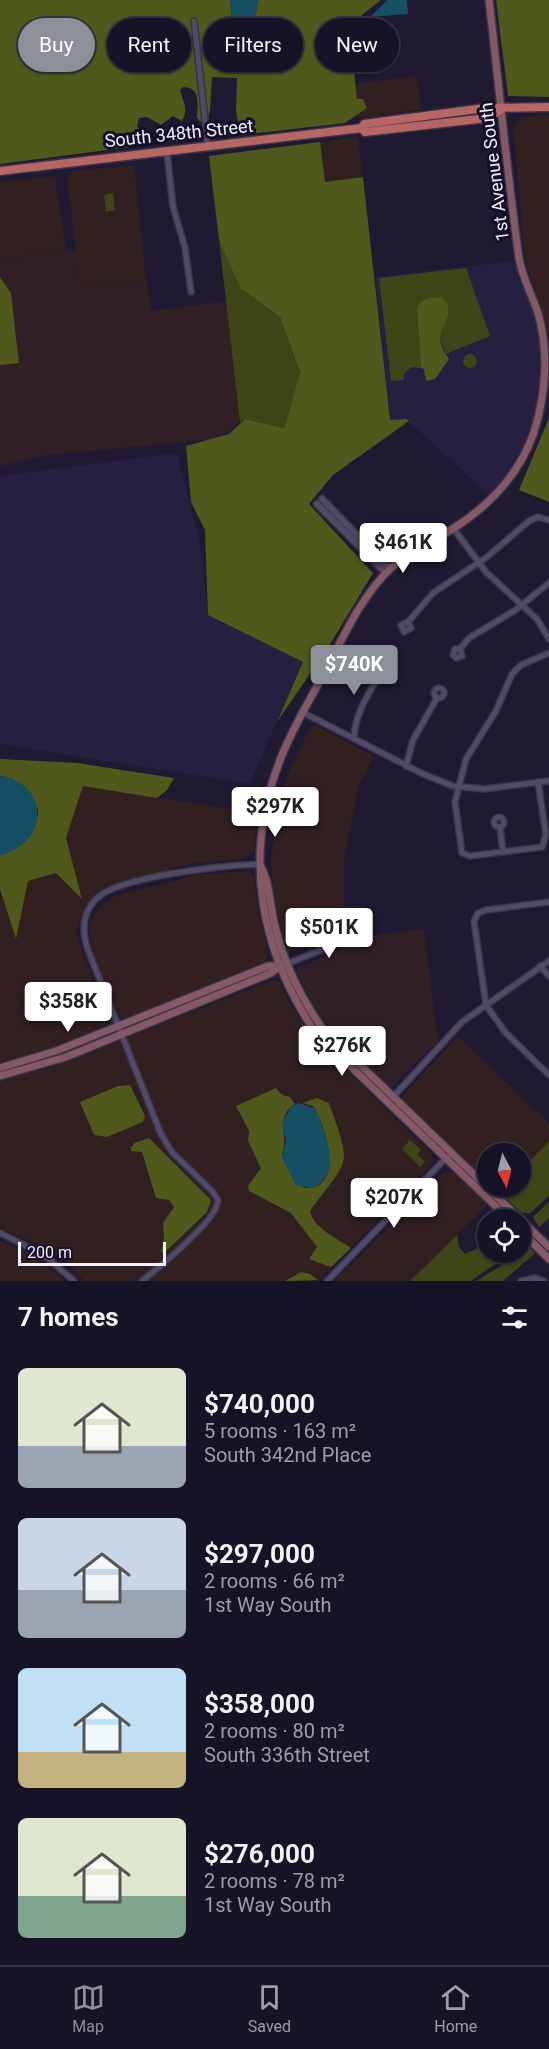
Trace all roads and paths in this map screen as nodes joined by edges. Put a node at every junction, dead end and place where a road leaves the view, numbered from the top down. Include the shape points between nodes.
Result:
1 (489, 0) edge
2 (194, 21) dead end
3 (549, 107) edge
4 (502, 109) junction
5 (207, 147) junction
6 (167, 152) junction
7 (0, 171) edge
8 (191, 292) dead end
9 (320, 502) dead end
10 (549, 520) edge
11 (453, 528) junction
12 (478, 563) junction
13 (388, 571) junction
14 (549, 583) edge
15 (523, 605) junction
16 (408, 622) dead end
17 (549, 639) edge
18 (460, 649) dead end
19 (549, 653) edge
20 (387, 663) dead end
21 (437, 698) dead end
22 (304, 713) junction
23 (354, 738) junction
24 (406, 766) junction
25 (549, 781) edge
26 (538, 782) junction
27 (458, 787) junction
28 (500, 827) dead end
29 (503, 852) junction
30 (261, 865) junction
31 (549, 902) edge
32 (363, 933) dead end
33 (549, 961) edge
34 (283, 965) junction
35 (540, 966) junction
36 (549, 976) edge
37 (486, 1005) junction
38 (118, 1027) junction
39 (121, 1035) junction
40 (0, 1068) edge
41 (549, 1075) edge
42 (0, 1076) edge
43 (393, 1097) junction
44 (448, 1156) junction
45 (504, 1209) edge
46 (531, 1232) edge
47 (0, 1233) edge
48 (531, 1241) edge
49 (549, 1247) edge
50 (549, 1259) edge
51 (74, 1281) edge
52 (142, 1281) edge
53 (327, 1281) edge
54 (521, 1281) edge
55 (544, 1281) edge

1 - 4 main road, 1st Avenue South
2 - 5 street
3 - 4 main road, South 348th Street
4 - 5 main road, South 348th Street via 487,118
4 - 11 main road, 1st Avenue South via 519,260 543,337 544,389 533,432 512,475 492,498
5 - 6 main road, South 348th Street
6 - 7 main road, South 348th Street
6 - 8 street via 173,207 185,248
9 - 13 street
10 - 12 street via 540,517 529,521
11 - 12 street
11 - 13 main road, 1st Avenue South
12 - 15 street
12 - 16 street via 433,592
13 - 22 main road, 1st Avenue South via 342,640
14 - 15 street
15 - 17 street via 541,623
15 - 18 street via 476,633
19 - 27 street via 521,665 512,674 496,711 468,754
20 - 23 street via 357,717
21 - 24 street via 413,740
22 - 23 street
22 - 30 main road, 1st Avenue South via 284,749 272,784
23 - 24 street
24 - 27 street
25 - 26 street
26 - 27 street via 484,789
26 - 29 street via 544,844
27 - 29 street via 455,810 462,853 470,856
28 - 29 street
30 - 34 main road, 1st Avenue South
30 - 38 street via 203,867 111,890 96,899 86,913 83,937
31 - 37 street via 486,910 476,916
32 - 34 street
33 - 35 street
34 - 38 main road via 268,966
34 - 39 main road via 271,974
34 - 43 main road via 322,1028
34 - 44 main road via 291,994 315,1032
35 - 36 street
35 - 37 street
37 - 41 street via 505,1032
37 - 43 street via 462,1022
38 - 39 street
38 - 40 main road
39 - 42 main road via 46,1064
39 - 52 street via 166,1144 219,1203 201,1227
43 - 44 main road
44 - 45 main road
44 - 53 street
46 - 49 main road
47 - 51 street via 44,1255
48 - 50 main road
54 - 55 street

